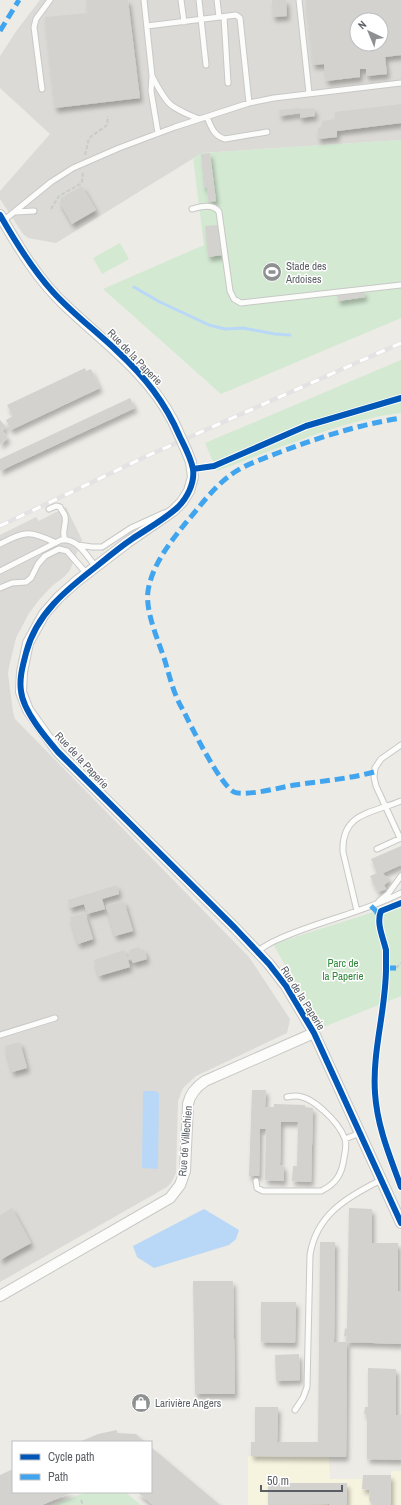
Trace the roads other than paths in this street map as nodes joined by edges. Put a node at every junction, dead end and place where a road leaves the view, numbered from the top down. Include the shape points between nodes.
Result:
1 (50, 0) edge
2 (144, 0) edge
3 (180, 0) edge
4 (199, 0) edge
5 (218, 0) edge
6 (299, 0) edge
7 (222, 17) junction
8 (201, 19) junction
9 (184, 22) junction
10 (146, 26) junction
11 (206, 65) dead end
12 (152, 76) junction
13 (228, 83) dead end
14 (401, 83) edge
15 (42, 89) dead end
16 (309, 93) junction
17 (249, 103) junction
18 (207, 117) junction
19 (199, 119) junction
20 (267, 132) dead end
21 (158, 133) junction
22 (192, 209) dead end
23 (34, 211) dead end
24 (14, 212) junction
25 (2, 218) edge
26 (401, 285) edge
27 (178, 507) junction
28 (49, 510) dead end
29 (65, 540) junction
30 (56, 543) junction
31 (0, 544) edge
32 (78, 545) junction
33 (96, 567) junction
34 (0, 571) edge
35 (87, 574) junction
36 (0, 588) edge
37 (401, 745) edge
38 (401, 801) edge
39 (385, 806) junction
40 (401, 838) edge
41 (377, 849) dead end
42 (401, 876) edge
43 (401, 893) edge
44 (373, 905) junction
45 (357, 911) junction
46 (257, 951) junction
47 (55, 1018) dead end
48 (314, 1033) junction
49 (0, 1035) edge
50 (287, 1097) dead end
51 (360, 1133) junction
52 (345, 1139) junction
53 (381, 1180) junction
54 (256, 1181) dead end
55 (401, 1224) edge
56 (0, 1296) edge
57 (294, 1410) dead end

1 - 15 lane via 36,19 34,27
2 - 10 lane
3 - 9 lane
4 - 8 lane
5 - 7 lane
6 - 16 lane
7 - 8 lane
7 - 13 lane
7 - 17 lane via 236,15 240,18
8 - 9 lane
8 - 11 lane
9 - 10 lane
10 - 12 lane
12 - 19 lane via 169,104
12 - 21 lane via 151,91
14 - 16 lane
16 - 17 lane
17 - 18 lane
18 - 19 lane
18 - 20 lane via 213,130 225,139
19 - 21 lane
21 - 24 lane via 73,168
22 - 26 lane via 212,207 219,212 229,284 232,296 238,302
23 - 24 lane
24 - 25 lane
25 - 27 street, Rue de la Paperie, bridge via 27,261 52,292 118,351 166,406 187,452 194,477 189,491
27 - 32 lane via 136,526 102,547
27 - 33 street, Rue de la Paperie
28 - 29 lane via 57,506 65,517
29 - 30 lane
29 - 32 lane
30 - 31 lane via 31,533 19,535
30 - 34 lane
32 - 33 lane
33 - 35 street, Rue de la Paperie
35 - 36 lane via 67,550 59,549 45,556 26,582 12,583
35 - 46 street, Rue de la Paperie via 67,589 52,605 32,634 22,672 21,692 24,703 64,758
37 - 39 lane via 381,758 375,768 374,782
38 - 39 lane
39 - 40 lane
39 - 45 lane via 361,815 351,823 345,834 343,852
40 - 41 lane
42 - 44 lane via 388,894
43 - 44 lane
44 - 45 lane
45 - 46 lane via 277,939
46 - 48 street, Rue de la Paperie via 286,986
47 - 49 lane
48 - 51 street, Rue de la Paperie
48 - 56 street, Rue de Villechien via 200,1084 188,1104 185,1171 180,1185 170,1198
50 - 52 lane via 298,1096 312,1101 336,1123
51 - 52 lane
51 - 53 street, Rue de la Paperie
52 - 54 lane via 343,1168 332,1185 321,1191 263,1191 257,1188
53 - 55 street, Rue de la Paperie
53 - 57 lane via 339,1205 320,1226 313,1241 310,1255 307,1386 303,1398

